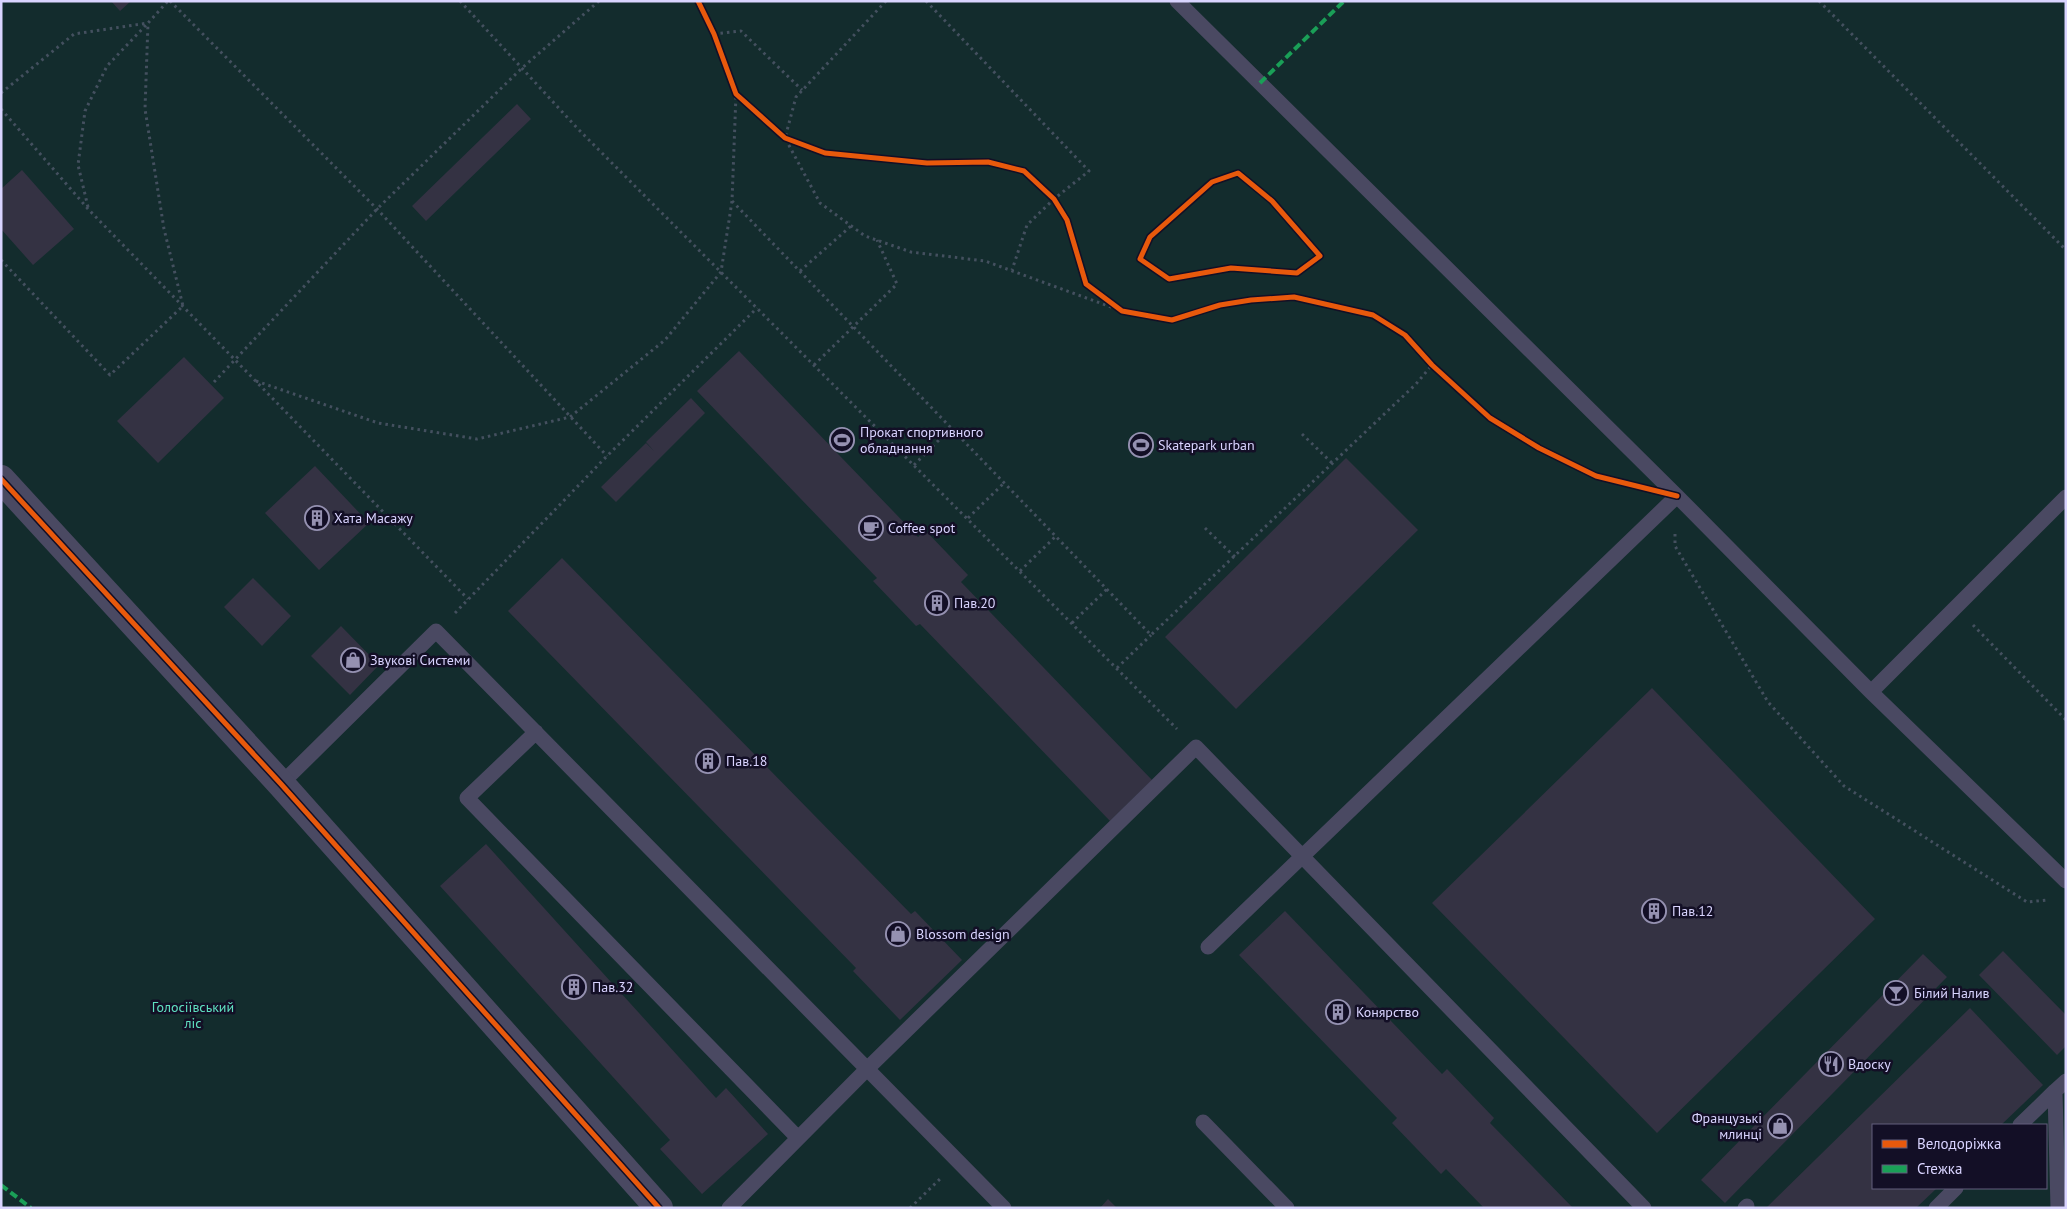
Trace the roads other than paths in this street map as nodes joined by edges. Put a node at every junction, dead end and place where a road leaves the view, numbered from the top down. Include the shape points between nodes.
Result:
1 (1177, 1) edge
2 (1, 479) edge
3 (1677, 496) junction
4 (2066, 498) edge
5 (1871, 692) junction
6 (536, 732) junction
7 (282, 784) junction
8 (1301, 856) junction
9 (2066, 881) edge
10 (1208, 947) dead end
11 (868, 1068) junction
12 (2066, 1080) edge
13 (2055, 1092) junction
14 (1203, 1122) dead end
15 (2021, 1124) edge
16 (798, 1138) junction
17 (1955, 1189) edge
18 (659, 1208) edge
19 (729, 1208) edge
20 (1004, 1208) edge
21 (1288, 1208) edge
22 (1644, 1208) edge
23 (1936, 1208) edge
24 (2058, 1208) edge

1 - 3 lane
2 - 7 street
3 - 5 lane
3 - 8 lane
4 - 5 lane
5 - 9 lane
6 - 7 lane via 436,630
6 - 11 lane
6 - 16 lane via 467,798
7 - 18 street
8 - 10 lane
8 - 11 lane via 1196,747
8 - 22 lane
11 - 16 lane
11 - 20 lane
12 - 13 lane
13 - 15 lane
13 - 24 lane
14 - 21 lane
16 - 19 lane
17 - 23 lane

